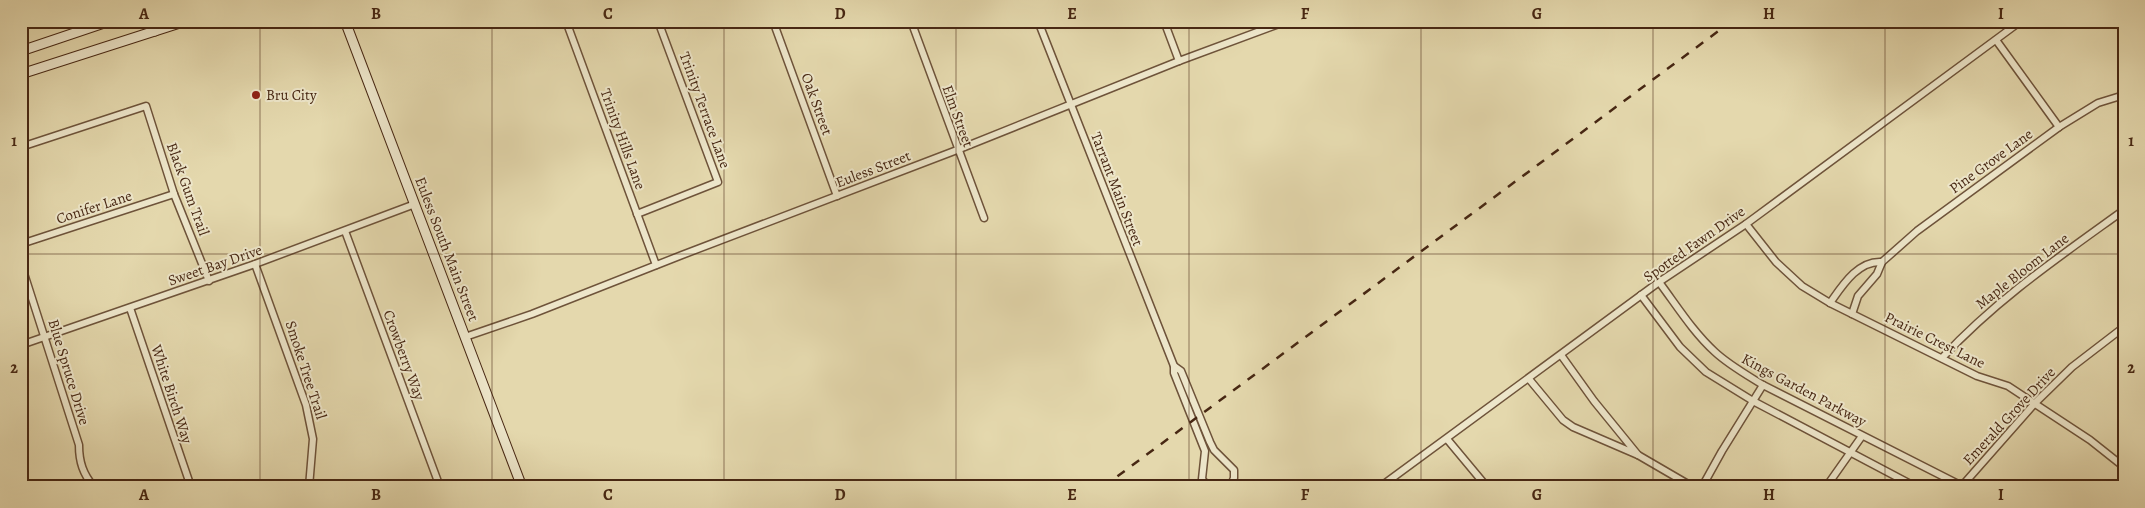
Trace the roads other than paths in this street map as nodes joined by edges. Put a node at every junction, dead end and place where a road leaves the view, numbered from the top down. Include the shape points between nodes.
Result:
1 (110, 21) edge
2 (152, 21) edge
3 (186, 21) edge
4 (345, 21) edge
5 (566, 21) edge
6 (658, 21) edge
7 (773, 21) edge
8 (911, 21) edge
9 (1038, 21) edge
10 (1164, 21) edge
11 (1288, 21) edge
12 (2021, 21) edge
13 (155, 31) junction
14 (1996, 40) junction
15 (21, 51) edge
16 (1179, 61) junction
17 (21, 74) edge
18 (2124, 95) edge
19 (1070, 104) junction
20 (2059, 127) junction
21 (21, 147) edge
22 (957, 150) junction
23 (174, 194) junction
24 (837, 196) junction
25 (415, 204) junction
26 (2124, 210) edge
27 (637, 214) junction
28 (984, 218) dead end
29 (1746, 224) junction
30 (345, 231) junction
31 (21, 244) edge
32 (1882, 262) junction
33 (21, 264) edge
34 (255, 264) junction
35 (656, 265) junction
36 (209, 281) junction
37 (1660, 282) junction
38 (1641, 295) junction
39 (1830, 302) junction
40 (130, 308) junction
41 (1852, 314) junction
42 (2124, 327) edge
43 (45, 336) junction
44 (465, 337) junction
45 (21, 345) edge
46 (1561, 355) junction
47 (1942, 358) junction
48 (1529, 379) junction
49 (1763, 385) junction
50 (1752, 402) junction
51 (2035, 403) junction
52 (1194, 413) junction
53 (1862, 436) junction
54 (1447, 439) junction
55 (1851, 452) junction
56 (1638, 455) junction
57 (2124, 467) edge
58 (1962, 486) edge
59 (94, 487) edge
60 (191, 487) edge
61 (309, 487) edge
62 (440, 487) edge
63 (522, 487) edge
64 (1208, 487) edge
65 (1229, 487) edge
66 (1380, 487) edge
67 (1486, 487) edge
68 (1693, 487) edge
69 (1702, 487) edge
70 (1826, 487) edge
71 (1916, 487) edge

1 - 15 street
2 - 13 street
3 - 13 street
4 - 25 street, Euless South Main Street
5 - 27 street, Trinity Hills Lane
6 - 27 street, Trinity Terrace Lane via 718,182
7 - 24 street, Oak Street
8 - 22 street, Elm Street
9 - 19 street, Tarrant Main Street
10 - 16 street
11 - 16 street, Euless Street
12 - 14 street, Spotted Fawn Drive
13 - 17 street
14 - 20 street
14 - 29 street, Spotted Fawn Drive
16 - 19 street, Euless Street
18 - 20 street, Pine Grove Lane via 2098,104
19 - 22 street, Euless Street
19 - 52 street, Tarrant Main Street via 1174,366 1181,371
20 - 32 street, Pine Grove Lane via 1917,230
21 - 23 street, Black Gum Trail via 146,106
22 - 24 street, Euless Street
22 - 28 street, Elm Street
23 - 31 street, Conifer Lane
23 - 36 street, Black Gum Trail
24 - 35 street, Euless Street
25 - 30 street, Sweet Bay Drive
25 - 44 street, Euless South Main Street
26 - 47 street, Maple Bloom Lane via 2003,299
27 - 35 street, Trinity Hills Lane
29 - 37 street, Spotted Fawn Drive
29 - 39 street, Prairie Crest Lane via 1776,262 1802,286
30 - 34 street, Sweet Bay Drive
30 - 62 street, Crowberry Way
32 - 39 street, Pine Grove Lane via 1872,261 1858,270
32 - 41 street, Pine Grove Lane via 1877,274 1858,296
33 - 43 street, Blue Spruce Drive
34 - 36 street, Sweet Bay Drive
34 - 61 street, Smoke Tree Trail via 306,405 313,440
35 - 44 street, Euless Street
36 - 40 street, Sweet Bay Drive
37 - 38 street, Spotted Fawn Drive
37 - 49 street, Kings Garden Parkway via 1698,335 1716,353
38 - 46 street, Spotted Fawn Drive
38 - 50 street via 1692,360
39 - 41 street, Prairie Crest Lane
40 - 43 street, Sweet Bay Drive
40 - 60 street, White Birch Way
41 - 47 street, Prairie Crest Lane
42 - 51 street, Emerald Grove Drive via 2072,366
43 - 45 street, Sweet Bay Drive
43 - 59 street, Blue Spruce Drive via 79,445 85,476
44 - 63 street, Euless South Main Street
46 - 48 street, Spotted Fawn Drive
46 - 56 street
47 - 51 street, Prairie Crest Lane via 1977,376 2008,386
48 - 54 street, Spotted Fawn Drive
48 - 56 street via 1563,420 1573,427
49 - 50 street
49 - 53 street, Kings Garden Parkway
50 - 55 street
50 - 69 street
51 - 57 street, Prairie Crest Lane
51 - 58 street, Emerald Grove Drive
52 - 64 street via 1204,451 1202,479
52 - 65 street via 1214,450 1234,470
53 - 55 street
53 - 58 street, Kings Garden Parkway
54 - 66 street, Spotted Fawn Drive
54 - 67 street
55 - 70 street
55 - 71 street
56 - 68 street

